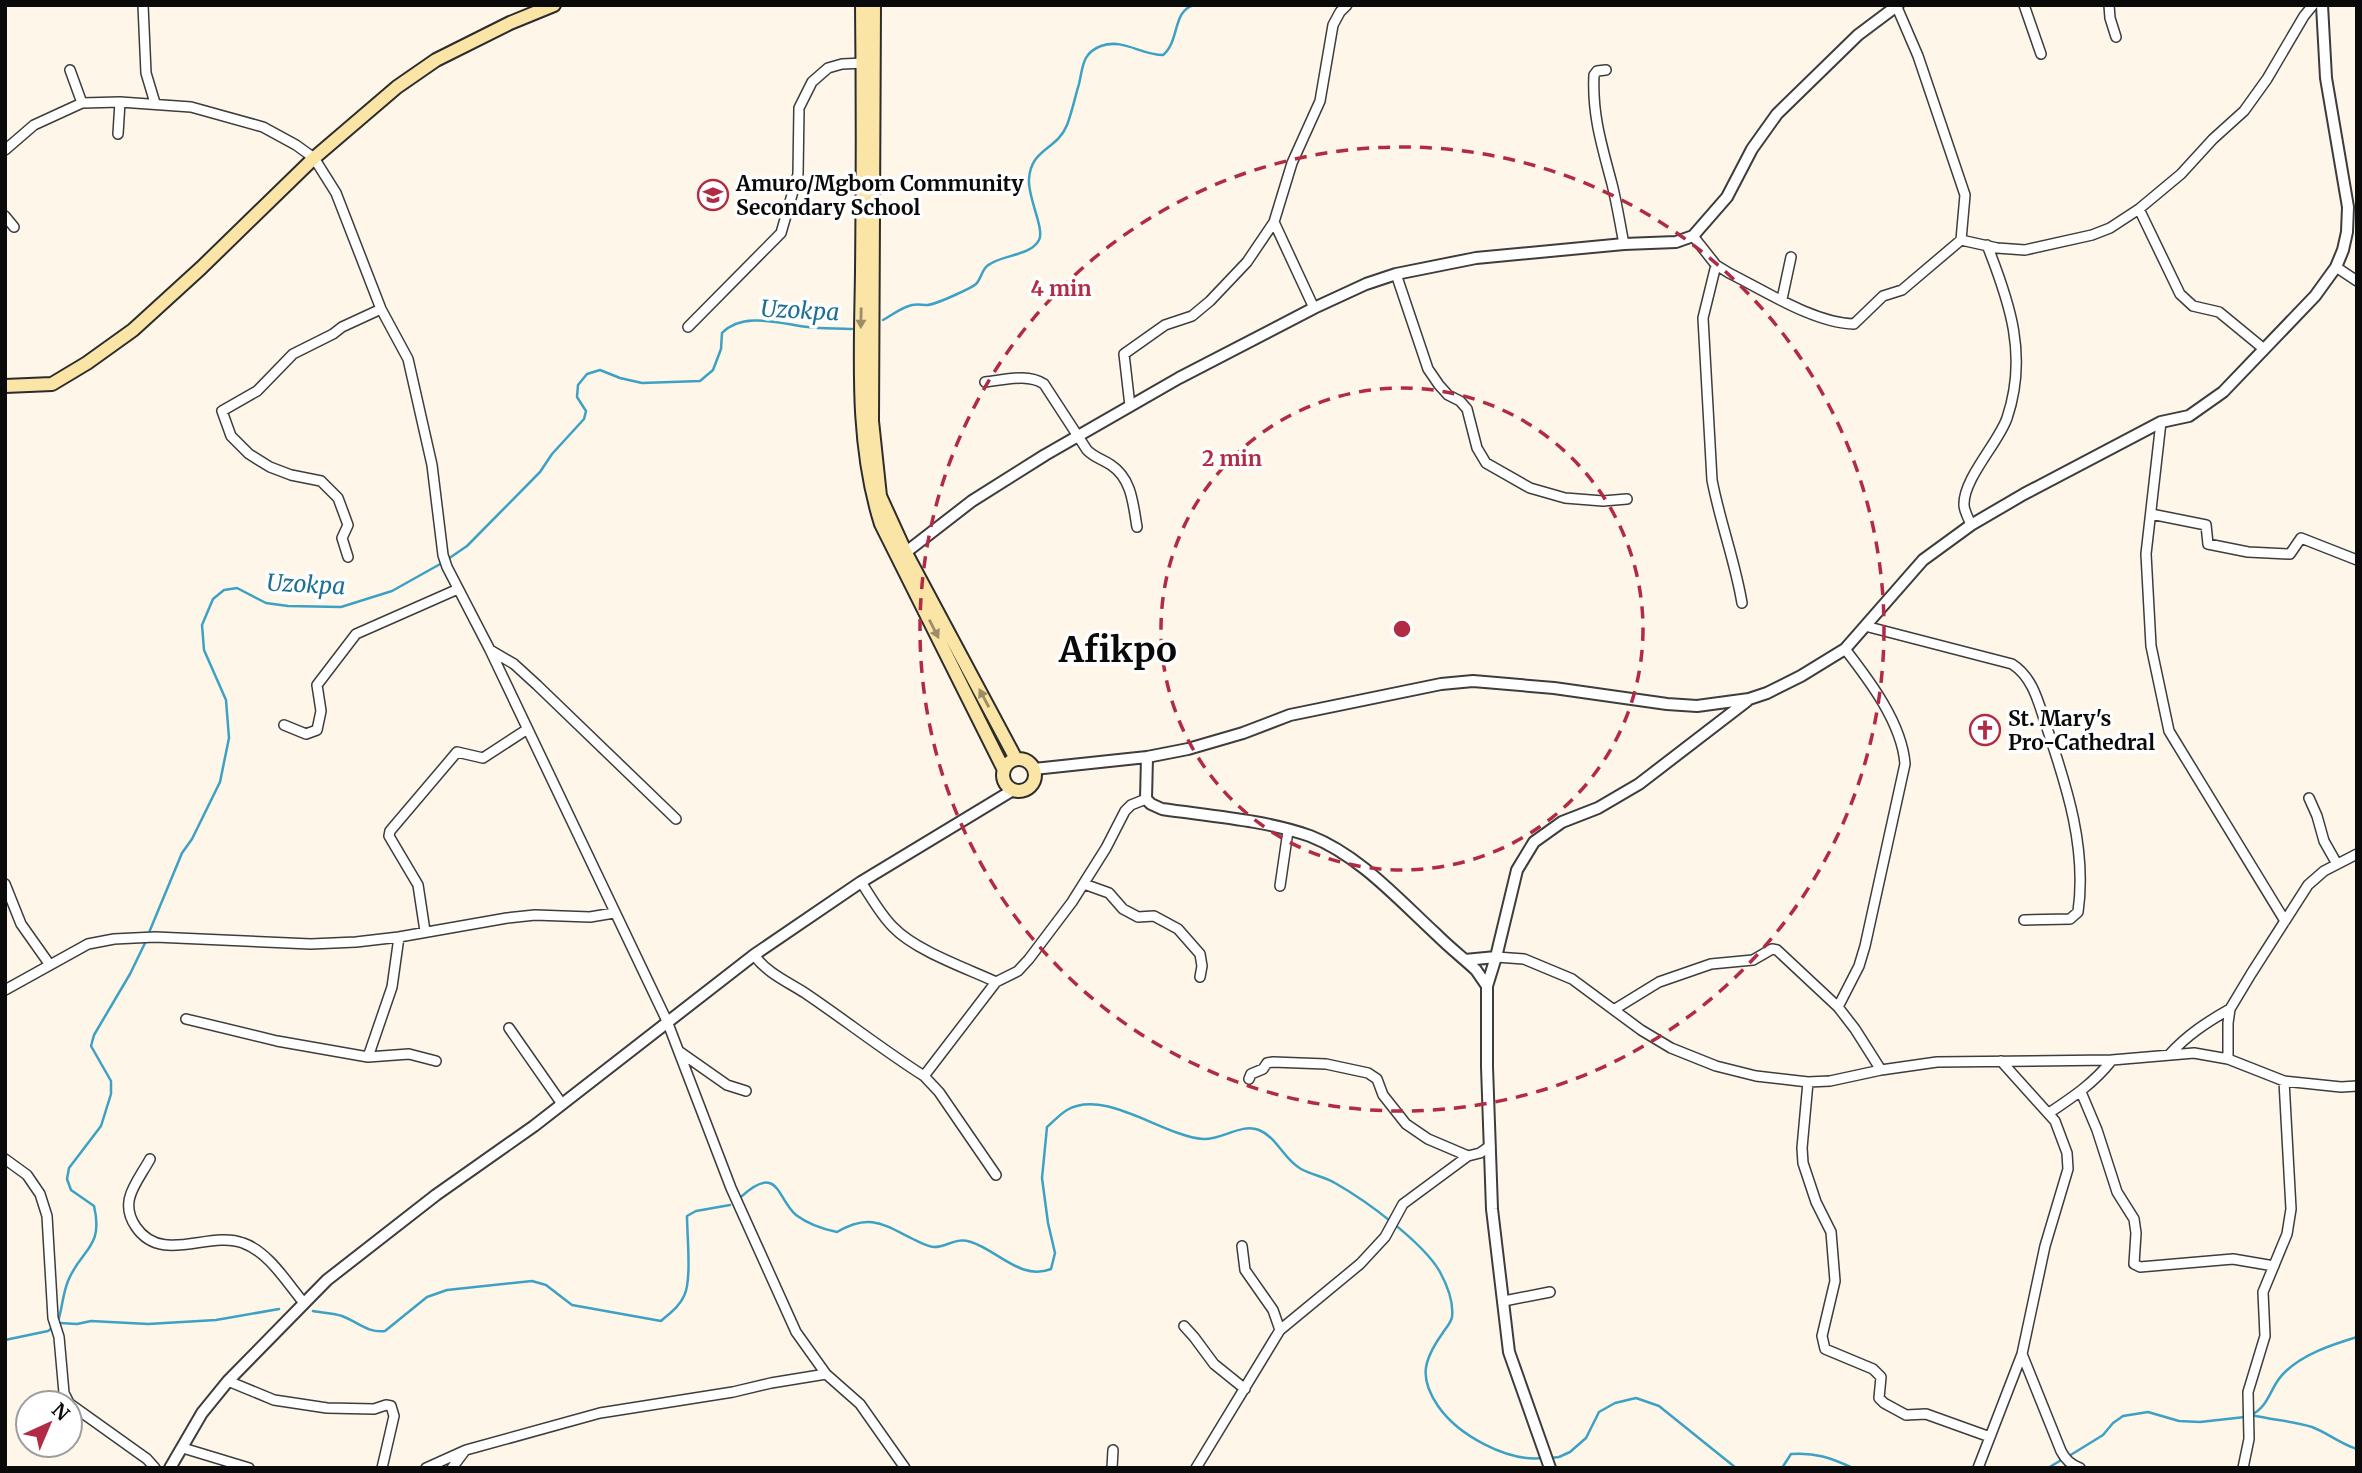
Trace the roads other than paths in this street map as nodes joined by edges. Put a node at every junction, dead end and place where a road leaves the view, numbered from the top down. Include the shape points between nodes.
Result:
1 (143, 5) edge
2 (554, 5) edge
3 (862, 5) edge
4 (874, 5) edge
5 (1347, 5) edge
6 (1897, 5) edge
7 (2024, 5) edge
8 (2109, 5) edge
9 (2313, 5) edge
10 (2322, 5) edge
11 (2116, 37) dead end
12 (2041, 54) dead end
13 (864, 63) junction
14 (70, 70) dead end
15 (1606, 70) dead end
16 (120, 102) junction
17 (82, 103) junction
18 (155, 103) junction
19 (118, 134) dead end
20 (5, 149) edge
21 (314, 159) junction
22 (2352, 208) edge
23 (2139, 209) junction
24 (5, 216) edge
25 (1274, 222) junction
26 (14, 227) dead end
27 (1693, 236) junction
28 (1961, 240) junction
29 (1624, 244) junction
30 (1986, 245) junction
31 (1791, 257) dead end
32 (1716, 265) junction
33 (2336, 267) junction
34 (1396, 274) junction
35 (2357, 281) edge
36 (1782, 299) junction
37 (1314, 308) junction
38 (381, 309) junction
39 (688, 327) dead end
40 (2264, 349) junction
41 (985, 382) dead end
42 (5, 386) edge
43 (1130, 406) junction
44 (2161, 422) junction
45 (1078, 436) junction
46 (1627, 499) dead end
47 (2151, 514) junction
48 (1971, 525) junction
49 (1137, 527) dead end
50 (902, 555) junction
51 (348, 557) dead end
52 (2357, 560) edge
53 (458, 589) junction
54 (1742, 603) dead end
55 (1865, 626) junction
56 (1845, 649) junction
57 (490, 650) junction
58 (1749, 699) junction
59 (1697, 706) junction
60 (284, 725) dead end
61 (1713, 727) junction
62 (526, 730) junction
63 (1147, 757) junction
64 (1016, 759) junction
65 (1034, 769) junction
66 (1004, 770) junction
67 (1013, 790) junction
68 (2309, 798) dead end
69 (1146, 799) junction
70 (676, 819) dead end
71 (1288, 831) junction
72 (2357, 853) edge
73 (2337, 864) junction
74 (861, 882) junction
75 (5, 884) edge
76 (1084, 884) junction
77 (1280, 886) dead end
78 (614, 912) junction
79 (2024, 920) dead end
80 (2285, 921) junction
81 (425, 931) junction
82 (399, 937) junction
83 (754, 955) junction
84 (1496, 957) junction
85 (1465, 960) junction
86 (50, 965) junction
87 (1200, 976) dead end
88 (996, 982) junction
89 (1487, 985) junction
90 (5, 990) edge
91 (1838, 1007) junction
92 (1615, 1009) junction
93 (2230, 1009) junction
94 (186, 1019) dead end
95 (667, 1021) junction
96 (509, 1028) dead end
97 (679, 1051) junction
98 (2169, 1055) junction
99 (368, 1057) junction
100 (2228, 1059) junction
101 (2112, 1060) junction
102 (436, 1061) dead end
103 (2001, 1061) junction
104 (1881, 1070) junction
105 (924, 1076) junction
106 (1250, 1079) dead end
107 (2284, 1081) junction
108 (1808, 1082) junction
109 (2357, 1086) edge
110 (746, 1091) dead end
111 (2081, 1092) junction
112 (562, 1104) junction
113 (2049, 1113) junction
114 (1490, 1146) junction
115 (1468, 1156) junction
116 (5, 1159) edge
117 (150, 1160) dead end
118 (996, 1175) dead end
119 (1242, 1246) dead end
120 (2274, 1266) junction
121 (1550, 1292) dead end
122 (1504, 1301) junction
123 (304, 1303) junction
124 (1184, 1326) dead end
125 (1280, 1330) junction
126 (2022, 1354) junction
127 (826, 1374) junction
128 (228, 1381) junction
129 (64, 1389) edge
130 (1245, 1389) junction
131 (84, 1415) edge
132 (1990, 1437) junction
133 (183, 1448) junction
134 (466, 1450) junction
135 (1113, 1450) dead end
136 (1549, 1466) edge
137 (155, 1468) edge
138 (170, 1468) edge
139 (249, 1468) edge
140 (382, 1468) edge
141 (426, 1468) edge
142 (453, 1468) edge
143 (905, 1468) edge
144 (1112, 1468) edge
145 (1196, 1468) edge
146 (1978, 1468) edge
147 (2080, 1468) edge
148 (2243, 1468) edge

1 - 18 street via 146,73
2 - 21 main road via 436,60 397,87
3 - 13 main road
4 - 50 main road via 872,421 880,496
5 - 25 street via 1333,25 1320,101 1292,163
6 - 27 street via 1858,35 1777,114 1727,197
6 - 28 street via 1965,195
7 - 12 street
8 - 11 street
9 - 23 street via 2244,111
10 - 22 street via 2326,78
13 - 39 street via 828,68 813,82 799,108 798,174 780,233
13 -> 50 main road via 862,422 872,498 881,524
14 - 17 street
15 - 29 street via 1594,75 1594,107
16 - 17 street
16 - 18 street
16 - 19 street
17 - 20 street via 34,125
18 - 21 street via 191,107 263,127
21 - 38 street via 336,193
21 - 42 main road via 133,330 52,384
22 - 33 street
23 - 30 street via 2110,228 2064,243 2025,250
23 - 40 street via 2180,294 2193,306 2219,313
24 - 26 street
25 - 37 street
25 - 43 street via 1247,262 1210,301 1192,316 1165,324 1124,354
27 - 29 street via 1676,242
27 - 32 street
28 - 30 street
28 - 36 street via 1902,290 1883,296 1854,324 1826,320
29 - 34 street via 1476,258
30 - 48 street via 2006,295 2017,345 2007,420 1972,480 1964,505
31 - 36 street
32 - 36 street
32 - 54 street via 1703,318 1712,480
33 - 35 street
33 - 40 street
34 - 37 street
34 - 46 street via 1428,369 1448,395 1467,409 1477,448 1486,463 1530,488 1565,498
37 - 43 street
38 - 51 street via 293,354 257,391 222,411 231,436 249,454 291,475 321,481 338,498 348,525 342,538
38 - 53 street via 408,359 432,465 443,555
40 - 44 street via 2223,392 2189,416
41 - 45 street via 1037,379 1053,394
43 - 45 street
44 - 47 street
44 - 48 street
45 - 49 street via 1094,457 1119,471 1127,482
45 - 50 street via 972,501
47 - 52 street via 2206,525 2208,544 2290,554 2301,538
47 - 80 street via 2146,554 2151,646 2169,732
48 - 55 street via 1923,560
64 -> 50 main road
50 -> 66 main road
53 - 57 street
53 - 60 street via 356,634 317,685 321,711 317,730 306,734
55 - 56 street
55 - 79 street via 2012,664 2033,687 2074,817 2080,901 2078,912 2070,919
56 - 58 street via 1801,676
56 - 91 street via 1896,727 1905,764 1865,946
57 - 62 street
57 - 70 street via 514,664
58 - 59 street
58 - 61 street
59 - 61 street via 1711,715
59 - 63 street via 1473,681 1417,687 1290,715 1188,749
61 - 84 street via 1639,784 1562,822 1534,842 1517,870
62 - 78 street
62 - 81 street via 483,758 457,752 390,831 418,885
63 - 65 street
63 - 69 street
64 - 65 main road via 1026,760
64 - 66 main road
65 - 67 main road via 1034,780 1026,790
66 - 67 main road via 1004,781
67 - 74 street
68 - 73 street
69 - 71 street via 1162,808
69 - 76 street via 1125,811
71 - 77 street
71 - 85 street via 1324,843 1348,858
72 - 73 street
73 - 80 street via 2308,885
74 - 83 street
74 - 88 street via 883,917 911,942
75 - 86 street via 21,924
76 - 87 street via 1109,893 1138,917 1154,916 1178,929 1199,954
76 - 88 street via 1029,959
78 - 81 street via 536,915
78 - 95 street
80 - 93 street
81 - 82 street
82 - 86 street via 311,944 114,939 88,944
82 - 99 street via 392,987
83 - 95 street
83 - 105 street via 762,967
84 - 85 street
84 - 89 street
84 - 92 street via 1524,959 1572,979
85 - 89 street
86 - 90 street
88 - 105 street
89 - 114 street
91 - 92 street via 1772,949 1753,960 1711,964 1659,982
91 - 104 street
92 - 108 street via 1671,1048 1717,1066
93 - 98 street via 2183,1039
93 - 100 street
94 - 99 street
95 - 97 street
95 - 112 street
96 - 112 street
97 - 110 street via 727,1085
97 - 127 street via 731,1188 796,1332
98 - 100 street via 2194,1053
98 - 101 street
99 - 102 street via 409,1054
100 - 107 street
101 - 103 street
101 - 111 street
103 - 104 street via 1937,1062
103 - 113 street
104 - 108 street
105 - 118 street
106 - 115 street via 1273,1062 1326,1064 1368,1073 1377,1079 1383,1095 1406,1124
107 - 109 street
107 - 120 street via 2291,1209
108 - 132 street via 1803,1163 1831,1232 1835,1281 1822,1336 1825,1349 1873,1369 1881,1377 1879,1398 1906,1415 1926,1414
111 - 113 street
111 - 120 street via 2117,1192 2134,1220 2134,1264 2233,1259
112 - 123 street via 373,1243
113 - 126 street via 2064,1144 2068,1169 2045,1246
114 - 115 street
114 - 122 street via 1492,1209
115 - 125 street via 1403,1204 1360,1264
116 - 129 street via 27,1174 47,1216 53,1318
117 - 123 street via 127,1206 140,1233 155,1243 177,1246 226,1240 243,1243 262,1254
119 - 125 street via 1245,1270 1273,1310
120 - 148 street via 2263,1292 2265,1336 2248,1392 2249,1440
121 - 122 street
122 - 136 street via 1509,1352
123 - 128 street
124 - 130 street via 1214,1364
125 - 130 street
126 - 132 street
126 - 147 street via 2061,1451
127 - 134 street via 600,1413
127 - 143 street via 860,1404
128 - 133 street via 202,1413
128 - 140 street via 274,1400 314,1406 391,1406 394,1416
130 - 145 street
131 - 137 street
132 - 146 street
133 - 138 street
133 - 139 street
134 - 141 street
134 - 142 street
135 - 144 street

